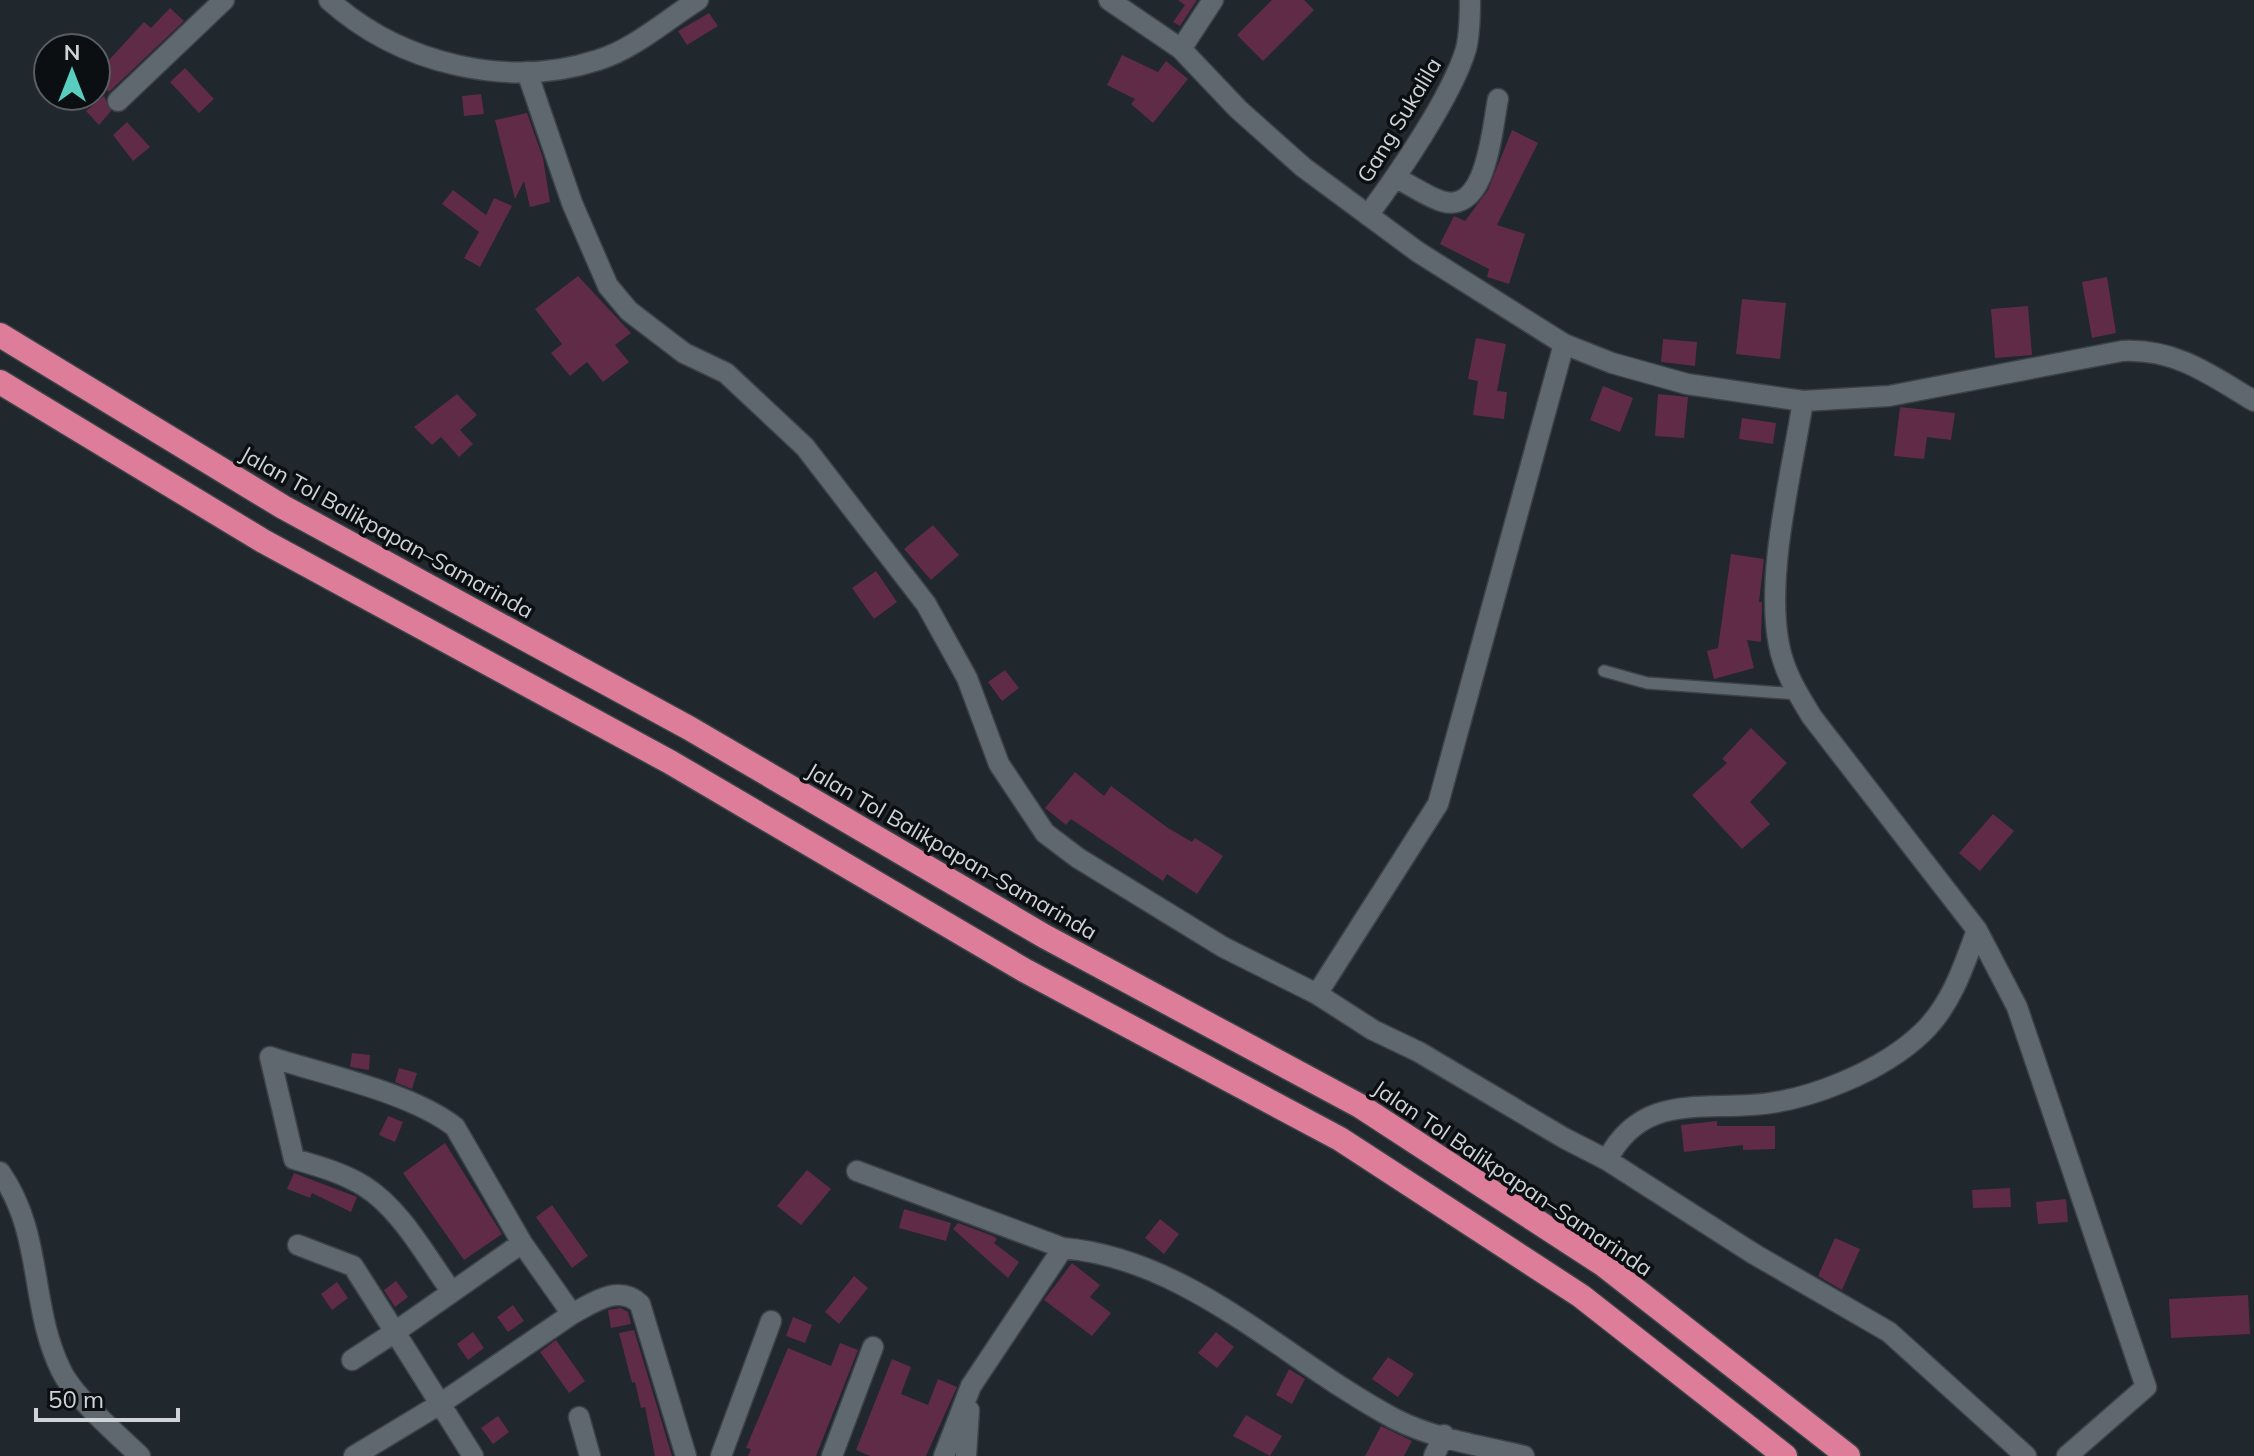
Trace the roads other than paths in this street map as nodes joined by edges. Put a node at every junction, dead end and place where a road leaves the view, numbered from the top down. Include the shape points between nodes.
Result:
1 (224, 0) edge
2 (329, 0) edge
3 (698, 0) edge
4 (1109, 0) edge
5 (1213, 0) edge
6 (1470, 0) edge
7 (671, 9) edge
8 (1181, 49) junction
9 (527, 72) junction
10 (1498, 99) dead end
11 (118, 101) dead end
12 (1396, 178) junction
13 (1368, 215) junction
14 (0, 335) edge
15 (1564, 344) junction
16 (0, 382) edge
17 (1803, 401) junction
18 (2254, 401) edge
19 (1604, 671) dead end
20 (1798, 694) junction
21 (1977, 930) junction
22 (1317, 994) junction
23 (1607, 1160) junction
24 (857, 1171) dead end
25 (0, 1172) edge
26 (522, 1243) junction
27 (298, 1245) dead end
28 (1063, 1248) junction
29 (452, 1292) junction
30 (572, 1314) junction
31 (771, 1321) dead end
32 (395, 1332) junction
33 (873, 1347) dead end
34 (352, 1360) dead end
35 (971, 1386) junction
36 (440, 1404) junction
37 (579, 1417) dead end
38 (1444, 1435) junction
39 (140, 1456) edge
40 (354, 1456) edge
41 (473, 1456) edge
42 (590, 1456) edge
43 (686, 1456) edge
44 (721, 1456) edge
45 (832, 1456) edge
46 (944, 1456) edge
47 (966, 1456) edge
48 (1434, 1456) edge
49 (1524, 1456) edge
50 (1785, 1456) edge
51 (1848, 1456) edge
52 (2026, 1456) edge
53 (2067, 1456) edge

1 - 11 street
2 - 9 street via 397,48 449,63
3 - 7 street
4 - 8 street
5 - 8 street
6 - 12 street, Gang Sukalila via 1466,49 1458,70
7 - 9 street via 601,60
8 - 13 street via 1281,148
9 - 22 street via 572,203 608,286 629,311 684,353 726,373 814,459 926,604 967,678 999,764 1045,833 1223,947
10 - 12 street via 1480,183 1470,196 1443,202
12 - 13 street, Gang Sukalila
13 - 15 street
14 - 51 highway, Jalan Tol Balikpapan–Samarinda via 283,507 689,728 1044,936 1360,1106 1604,1265
15 - 17 street via 1687,384
15 - 22 street via 1438,804
16 - 50 highway via 263,541 670,762 1024,970 1340,1139 1581,1296
17 - 18 street via 1889,396 2139,350 2169,354
17 - 20 street via 1775,614 1779,646
19 - 20 lane via 1647,683
20 - 21 street
21 - 23 street via 1957,984 1925,1031 1881,1064 1832,1086 1753,1105 1674,1107 1616,1143
21 - 53 street via 2017,1007 2146,1387
22 - 23 street
23 - 52 street via 1889,1332
24 - 28 street
25 - 39 street via 18,1199 44,1319 62,1372
26 - 29 street
26 - 29 street via 455,1127 445,1119 270,1057 294,1159 340,1174 380,1199
26 - 30 street
27 - 32 street via 353,1266
28 - 35 street
28 - 38 street via 1133,1264 1184,1286 1398,1420
29 - 32 street
30 - 36 street
30 - 43 street via 620,1294 640,1304
31 - 44 street
32 - 34 street
32 - 36 street
33 - 45 street
35 - 46 street
35 - 47 street
36 - 40 street
36 - 41 street
37 - 42 street
38 - 48 street
38 - 49 street

